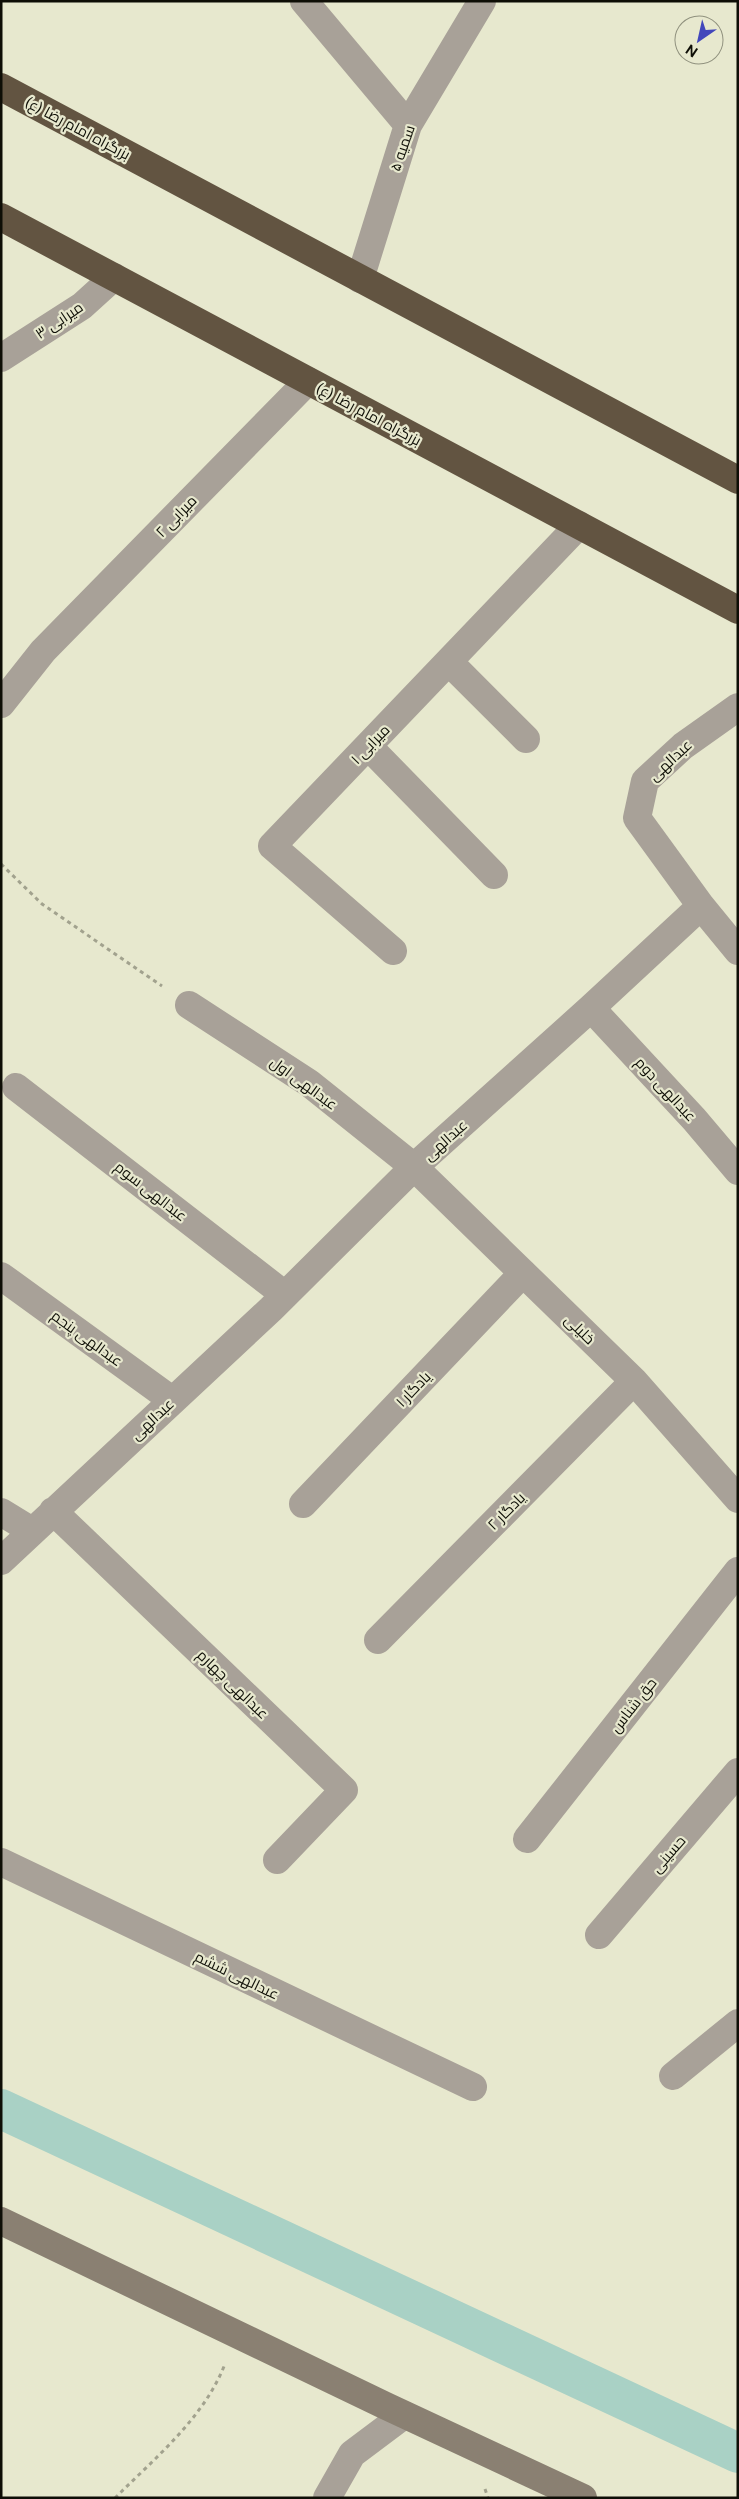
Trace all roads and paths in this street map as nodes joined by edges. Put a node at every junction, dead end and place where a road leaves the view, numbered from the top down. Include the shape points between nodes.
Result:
1 (304, 1) edge
2 (482, 1) edge
3 (1, 87) edge
4 (408, 125) junction
5 (1, 217) edge
6 (114, 277) junction
7 (360, 279) junction
8 (1, 358) edge
9 (308, 381) junction
10 (738, 480) edge
11 (579, 526) junction
12 (738, 610) edge
13 (449, 662) junction
14 (1, 704) edge
15 (738, 707) edge
16 (526, 738) dead end
17 (368, 746) junction
18 (1, 864) edge
19 (494, 875) dead end
20 (701, 906) junction
21 (738, 950) edge
22 (393, 951) dead end
23 (189, 1005) joint
24 (591, 1008) junction
25 (16, 1088) dead end
26 (414, 1167) junction
27 (738, 1171) edge
28 (524, 1273) junction
29 (1, 1276) edge
30 (286, 1295) junction
31 (634, 1381) junction
32 (172, 1400) junction
33 (738, 1499) edge
34 (303, 1504) dead end
35 (53, 1511) junction
36 (1, 1512) edge
37 (32, 1531) junction
38 (1, 1561) edge
39 (738, 1571) edge
40 (378, 1640) dead end
41 (738, 1772) edge
42 (527, 1839) dead end
43 (277, 1860) dead end
44 (1, 1862) edge
45 (599, 1935) dead end
46 (738, 2022) edge
47 (673, 2076) dead end
48 (473, 2087) dead end
49 (1, 2221) edge
50 (236, 2334) junction
51 (404, 2415) junction
52 (115, 2498) edge
53 (327, 2498) edge
54 (583, 2498) edge

1 - 4 street
2 - 4 street, سمیه ۵
3 - 7 highway, بزرگراه امام رضا (ع)
4 - 7 street, سمیه ۵
5 - 6 highway, بزرگراه امام رضا (ع)
6 - 8 street, میرابی ۳ via 82,306
6 - 9 highway, بزرگراه امام رضا (ع)
7 - 10 highway, بزرگراه امام رضا (ع)
9 - 11 highway, بزرگراه امام رضا (ع)
9 - 14 street, میرابی ۲ via 43,651
11 - 12 highway, بزرگراه امام رضا (ع)
11 - 13 street, میرابی ۱
13 - 16 street
13 - 17 street, میرابی ۱
15 - 20 street, عبدالهی via 683,746 646,781 637,818
17 - 19 street
17 - 22 street, میرابی ۱ via 272,846
18 - 23 path via 42,904
20 - 21 street
20 - 24 street, عبدالهی
23 - 26 street, عبدالهی اول via 309,1083
24 - 26 street, عبدالهی
24 - 27 street, عبدالهی دوم
25 - 30 street, عبدالهی سوم
26 - 28 street, خلیلی
26 - 30 street, عبدالهی
28 - 31 street, خلیلی
28 - 34 street, یادگار ۱
29 - 32 street, عبدالهی پنجم
30 - 32 street, عبدالهی
31 - 33 street, خلیلی
31 - 40 street, یادگار ۲
32 - 35 street, عبدالهی
35 - 37 street, عبدالهی
35 - 43 street, عبدالهی چهارم via 344,1790
36 - 37 street
37 - 38 street, عبدالهی
39 - 42 street, حق شناس
41 - 45 street, حسینی
44 - 48 street, عبدالهی ششم
46 - 47 street
49 - 50 main road
50 - 51 main road
50 - 52 path via 220,2377 185,2428
51 - 53 street via 352,2454
51 - 54 main road

